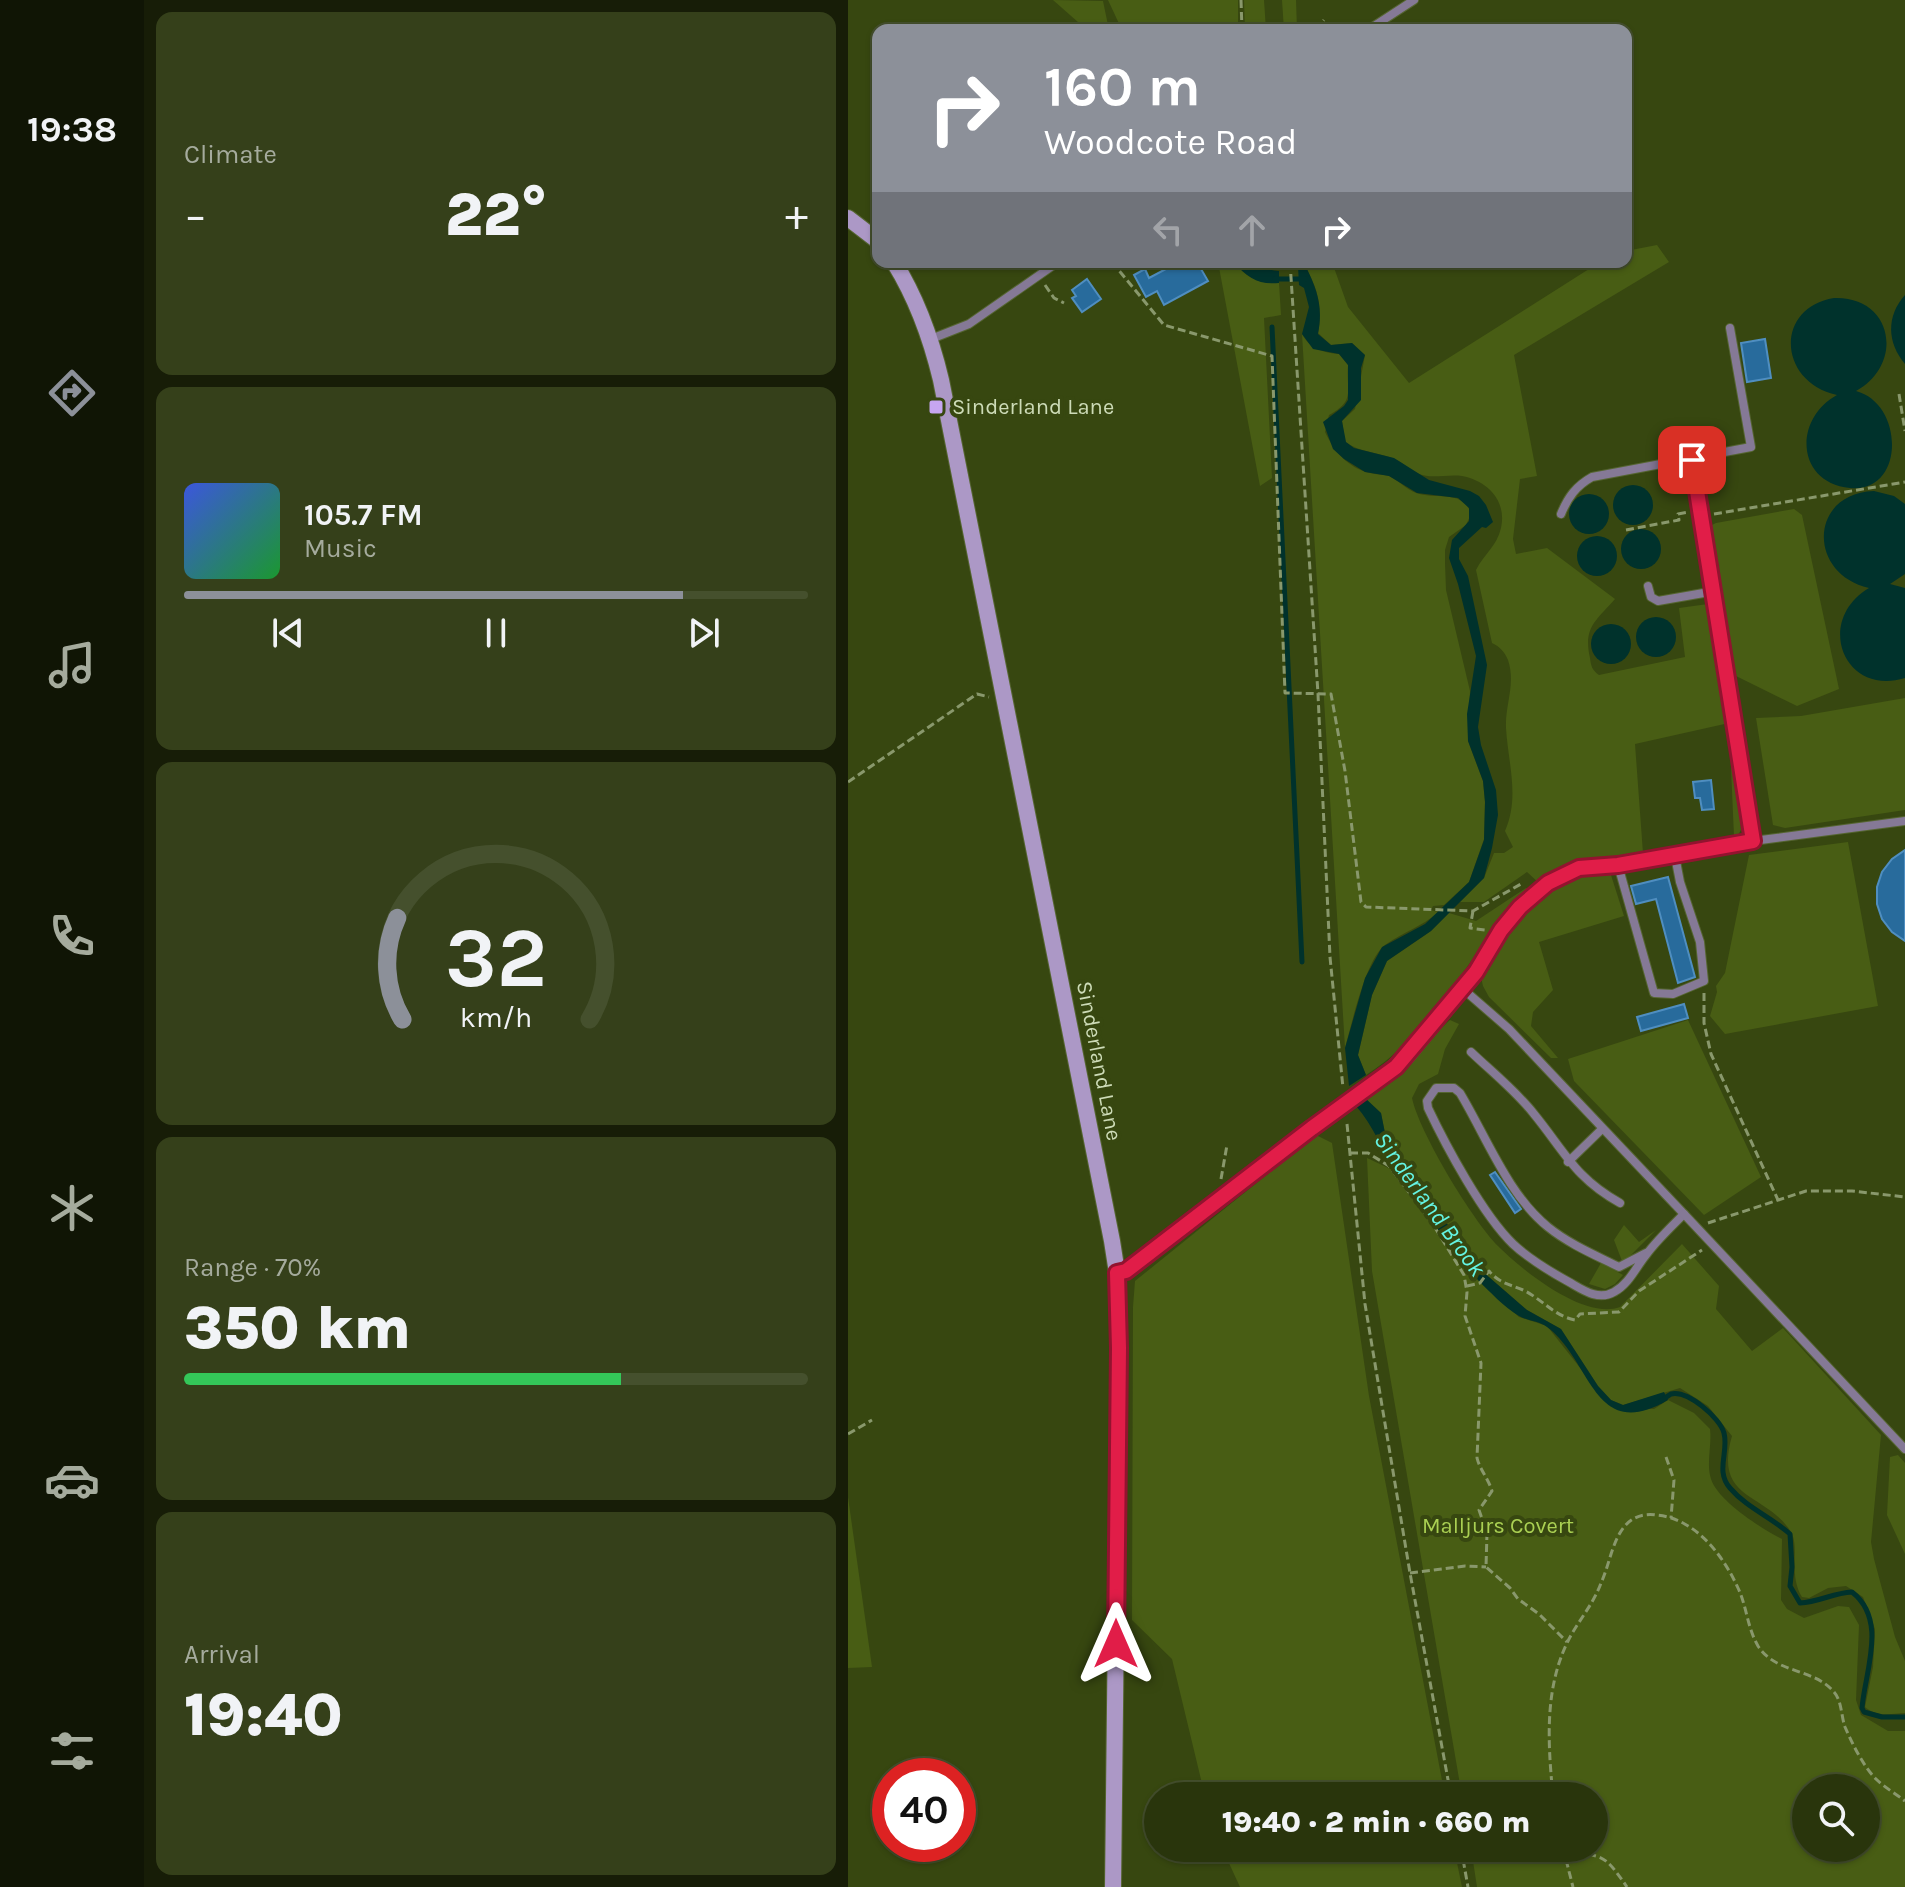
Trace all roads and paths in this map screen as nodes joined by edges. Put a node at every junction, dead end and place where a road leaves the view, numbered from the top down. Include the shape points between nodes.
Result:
1 (1241, 0) edge
2 (1414, 0) edge
3 (1324, 20) dead end
4 (1242, 24) edge
5 (1321, 24) edge
6 (1377, 24) edge
7 (848, 218) edge
8 (872, 236) edge
9 (898, 268) edge
10 (1049, 268) edge
11 (1117, 268) edge
12 (1290, 268) edge
13 (1038, 276) junction
14 (1064, 303) dead end
15 (1730, 328) dead end
16 (931, 339) junction
17 (1899, 394) dead end
18 (1905, 431) edge
19 (1692, 460) junction
20 (1905, 482) edge
21 (1701, 513) junction
22 (1561, 514) dead end
23 (1626, 530) dead end
24 (1648, 586) dead end
25 (1715, 591) junction
26 (1004, 694) junction
27 (1318, 694) junction
28 (848, 782) edge
29 (1905, 821) edge
30 (1753, 841) junction
31 (1694, 852) joint
32 (1675, 856) junction
33 (1618, 865) junction
34 (1540, 890) junction
35 (1473, 911) junction
36 (1470, 919) dead end
37 (1704, 981) junction
38 (1462, 989) junction
39 (1471, 1052) dead end
40 (1343, 1093) dead end
41 (1346, 1123) dead end
42 (1601, 1130) junction
43 (1227, 1145) dead end
44 (1350, 1153) junction
45 (1568, 1162) junction
46 (1228, 1194) junction
47 (1905, 1197) edge
48 (1778, 1200) junction
49 (1620, 1203) dead end
50 (1684, 1214) junction
51 (1698, 1229) junction
52 (1646, 1253) junction
53 (1489, 1271) dead end
54 (1117, 1273) junction
55 (1466, 1286) junction
56 (872, 1420) dead end
57 (848, 1434) edge
58 (1905, 1449) edge
59 (1666, 1457) dead end
60 (1671, 1518) junction
61 (1486, 1567) junction
62 (1410, 1573) junction
63 (1567, 1642) junction
64 (1448, 1782) edge
65 (1552, 1782) edge
66 (1905, 1801) edge
67 (1608, 1861) edge
68 (1464, 1862) edge
69 (1566, 1862) edge
70 (1113, 1887) edge
71 (1468, 1887) edge
72 (1573, 1887) edge
73 (1627, 1887) edge

1 - 4 path
2 - 6 lane
3 - 5 path
7 - 8 street
9 - 16 street, Sinderland Lane
10 - 13 lane
11 - 27 path via 1164,325 1272,356 1285,693
12 - 27 path
13 - 14 path
13 - 16 lane via 969,324
15 - 19 lane via 1751,447
16 - 26 street, Sinderland Lane
17 - 18 path
19 - 21 lane
19 - 22 lane via 1592,477 1568,498
20 - 21 path
21 - 23 path via 1678,514 1679,520
21 - 25 lane
24 - 25 lane via 1658,601
25 - 30 lane
26 - 28 path via 977,694
26 - 54 street, Sinderland Lane
27 - 35 path via 1331,694 1361,902 1366,907
27 - 40 path via 1330,957
29 - 30 lane
30 - 31 lane
31 - 32 street
32 - 33 street
32 - 37 lane via 1700,942
33 - 34 street via 1579,868
33 - 37 lane via 1654,993 1673,994
34 - 35 path via 1525,882
34 - 38 street via 1501,930
35 - 36 path
37 - 48 path via 1704,1023 1711,1054
38 - 42 lane via 1509,1029
38 - 46 street, bridge via 1407,1056
39 - 45 lane via 1533,1112
41 - 44 path
42 - 45 lane
42 - 50 lane
43 - 46 path via 1220,1177
44 - 55 path via 1368,1153 1389,1166 1431,1221
44 - 62 path via 1365,1304
45 - 49 lane via 1595,1189
46 - 54 street
47 - 48 path via 1806,1191
48 - 51 path
50 - 51 lane
50 - 52 lane
51 - 58 lane
52 - 52 lane via 1628,1281 1603,1296 1545,1269 1513,1244 1490,1214 1436,1125 1427,1101 1430,1094 1443,1087 1460,1093 1526,1204 1564,1239 1619,1267
53 - 55 path via 1480,1283
54 - 70 street, Sinderland Lane
55 - 61 path via 1465,1316 1481,1363 1477,1458 1492,1491 1479,1510 1487,1533
56 - 57 path
59 - 60 path via 1674,1480
60 - 63 path via 1645,1514 1624,1526 1596,1596
60 - 66 path via 1697,1531 1719,1558 1739,1589 1751,1632 1767,1657 1834,1692 1864,1762 1876,1779
61 - 62 path
61 - 63 path
62 - 64 path
63 - 65 path via 1549,1719
67 - 73 path
68 - 71 path
69 - 72 path

